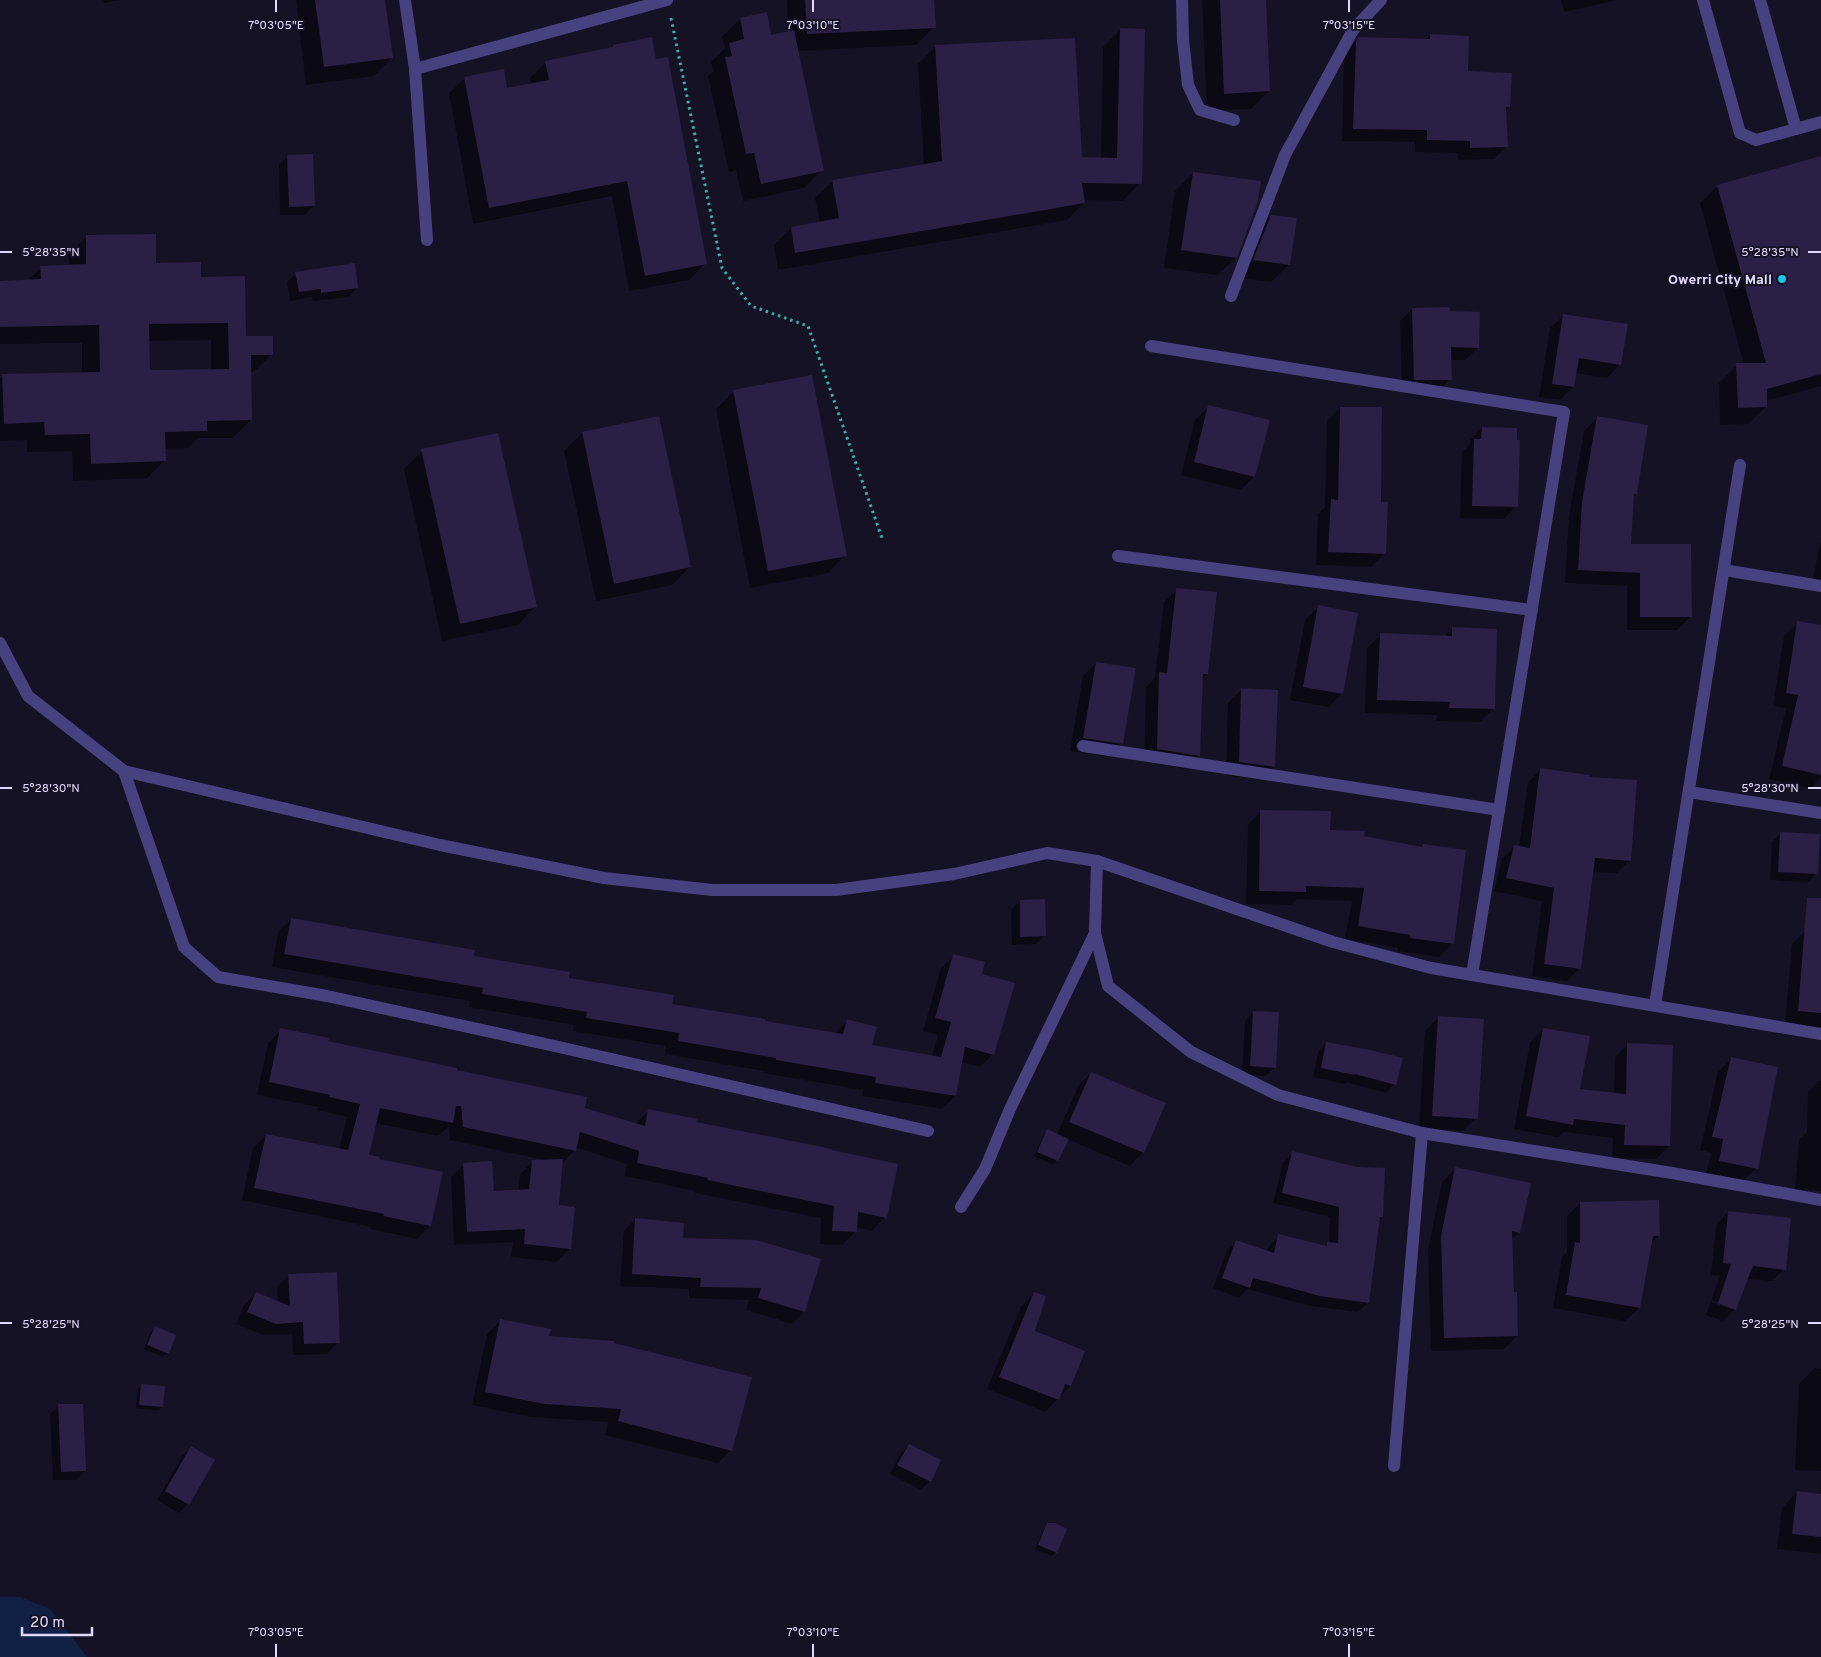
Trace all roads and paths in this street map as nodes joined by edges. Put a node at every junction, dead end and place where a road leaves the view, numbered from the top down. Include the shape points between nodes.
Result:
1 (405, 0) edge
2 (1182, 0) edge
3 (1381, 0) edge
4 (1703, 0) edge
5 (1760, 0) edge
6 (668, 5) edge
7 (415, 69) junction
8 (1234, 120) dead end
9 (1821, 122) edge
10 (1796, 129) junction
11 (427, 240) dead end
12 (1231, 296) dead end
13 (1151, 346) dead end
14 (1740, 465) dead end
15 (882, 538) dead end
16 (1118, 556) dead end
17 (1724, 570) junction
18 (1821, 586) edge
19 (1532, 610) junction
20 (0, 643) edge
21 (1083, 746) dead end
22 (124, 771) junction
23 (1688, 792) junction
24 (1499, 810) junction
25 (1821, 813) edge
26 (1097, 861) junction
27 (1094, 933) junction
28 (1472, 975) junction
29 (1654, 1005) junction
30 (1821, 1034) edge
31 (928, 1131) dead end
32 (1422, 1133) junction
33 (1821, 1200) edge
34 (961, 1207) dead end
35 (1394, 1466) dead end

1 - 7 street
2 - 8 street via 1188,85 1200,110
3 - 12 street via 1354,30 1285,155
4 - 10 street via 1740,133 1756,140
5 - 10 street
6 - 7 street
6 - 15 path via 722,268 751,306 808,326
7 - 11 street
9 - 10 street
13 - 19 street via 1564,412
14 - 17 street
16 - 19 street
17 - 18 street
17 - 23 street
19 - 24 street
20 - 22 street via 28,696
21 - 24 street
22 - 26 street via 450,847 604,878 712,890 836,890 954,874 1047,853
22 - 31 street via 184,947 218,977 327,996 550,1044
23 - 25 street
23 - 29 street
24 - 28 street
26 - 27 street
26 - 28 street via 1333,942 1431,968
27 - 32 street via 1108,986 1191,1052 1278,1095
27 - 34 street via 985,1169
28 - 29 street
29 - 30 street
32 - 33 street
32 - 35 street

